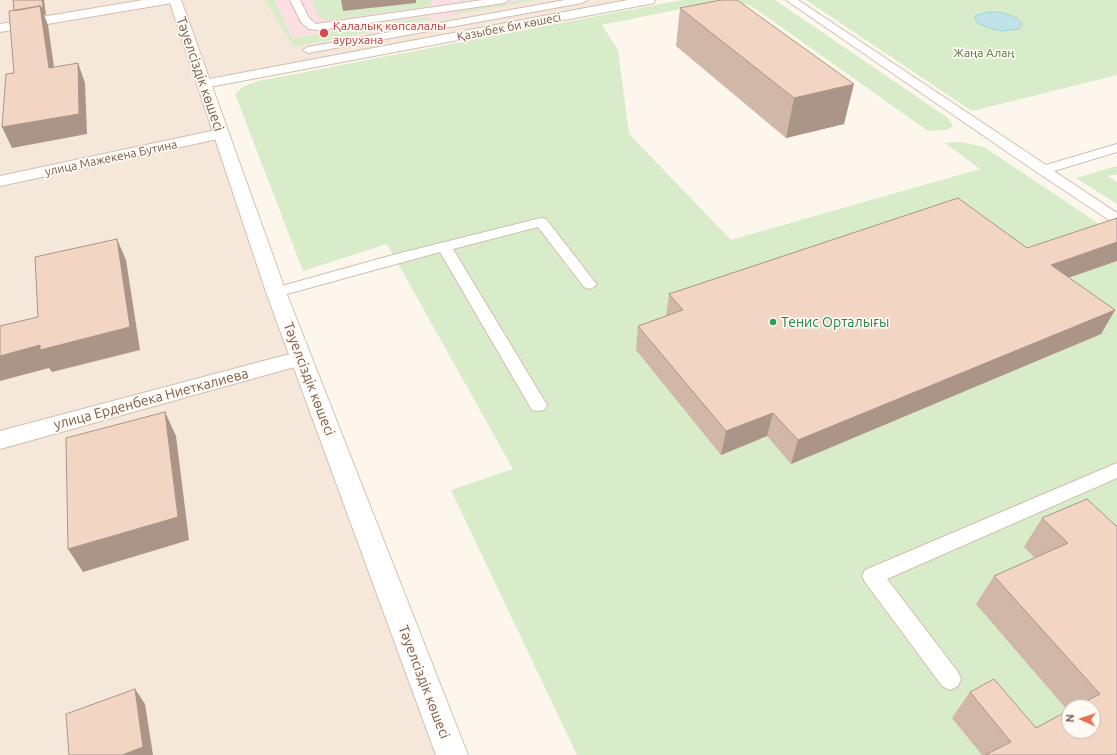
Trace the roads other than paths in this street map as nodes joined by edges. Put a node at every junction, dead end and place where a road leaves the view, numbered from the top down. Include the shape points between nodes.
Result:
1 (166, 0) edge
2 (175, 0) edge
3 (295, 0) edge
4 (504, 0) edge
5 (582, 0) edge
6 (649, 0) edge
7 (791, 0) edge
8 (631, 2) edge
9 (0, 28) edge
10 (308, 50) dead end
11 (204, 84) junction
12 (221, 134) junction
13 (1117, 148) edge
14 (1043, 170) junction
15 (0, 181) edge
16 (1117, 219) edge
17 (445, 247) junction
18 (589, 284) dead end
19 (276, 292) junction
20 (301, 358) junction
21 (538, 406) dead end
22 (0, 440) edge
23 (1117, 470) edge
24 (950, 679) dead end
25 (452, 755) edge

1 - 9 street
2 - 11 street, Тәуелсіздік көшесі
3 - 4 lane via 305,20 313,27 320,27
5 - 10 lane
6 - 8 street, Қазыбек би көшесі
7 - 14 lane
8 - 11 street, Қазыбек би көшесі
11 - 12 street, Тәуелсіздік көшесі
12 - 15 street, улица Мажекена Бутина
12 - 19 street, Тәуелсіздік көшесі
13 - 14 lane
14 - 16 lane
17 - 18 lane via 541,222
17 - 19 lane
17 - 21 lane
19 - 20 street, Тәуелсіздік көшесі
20 - 22 street, улица Ерденбека Ниеткалиева
20 - 25 street, Тәуелсіздік көшесі
23 - 24 lane via 872,576

